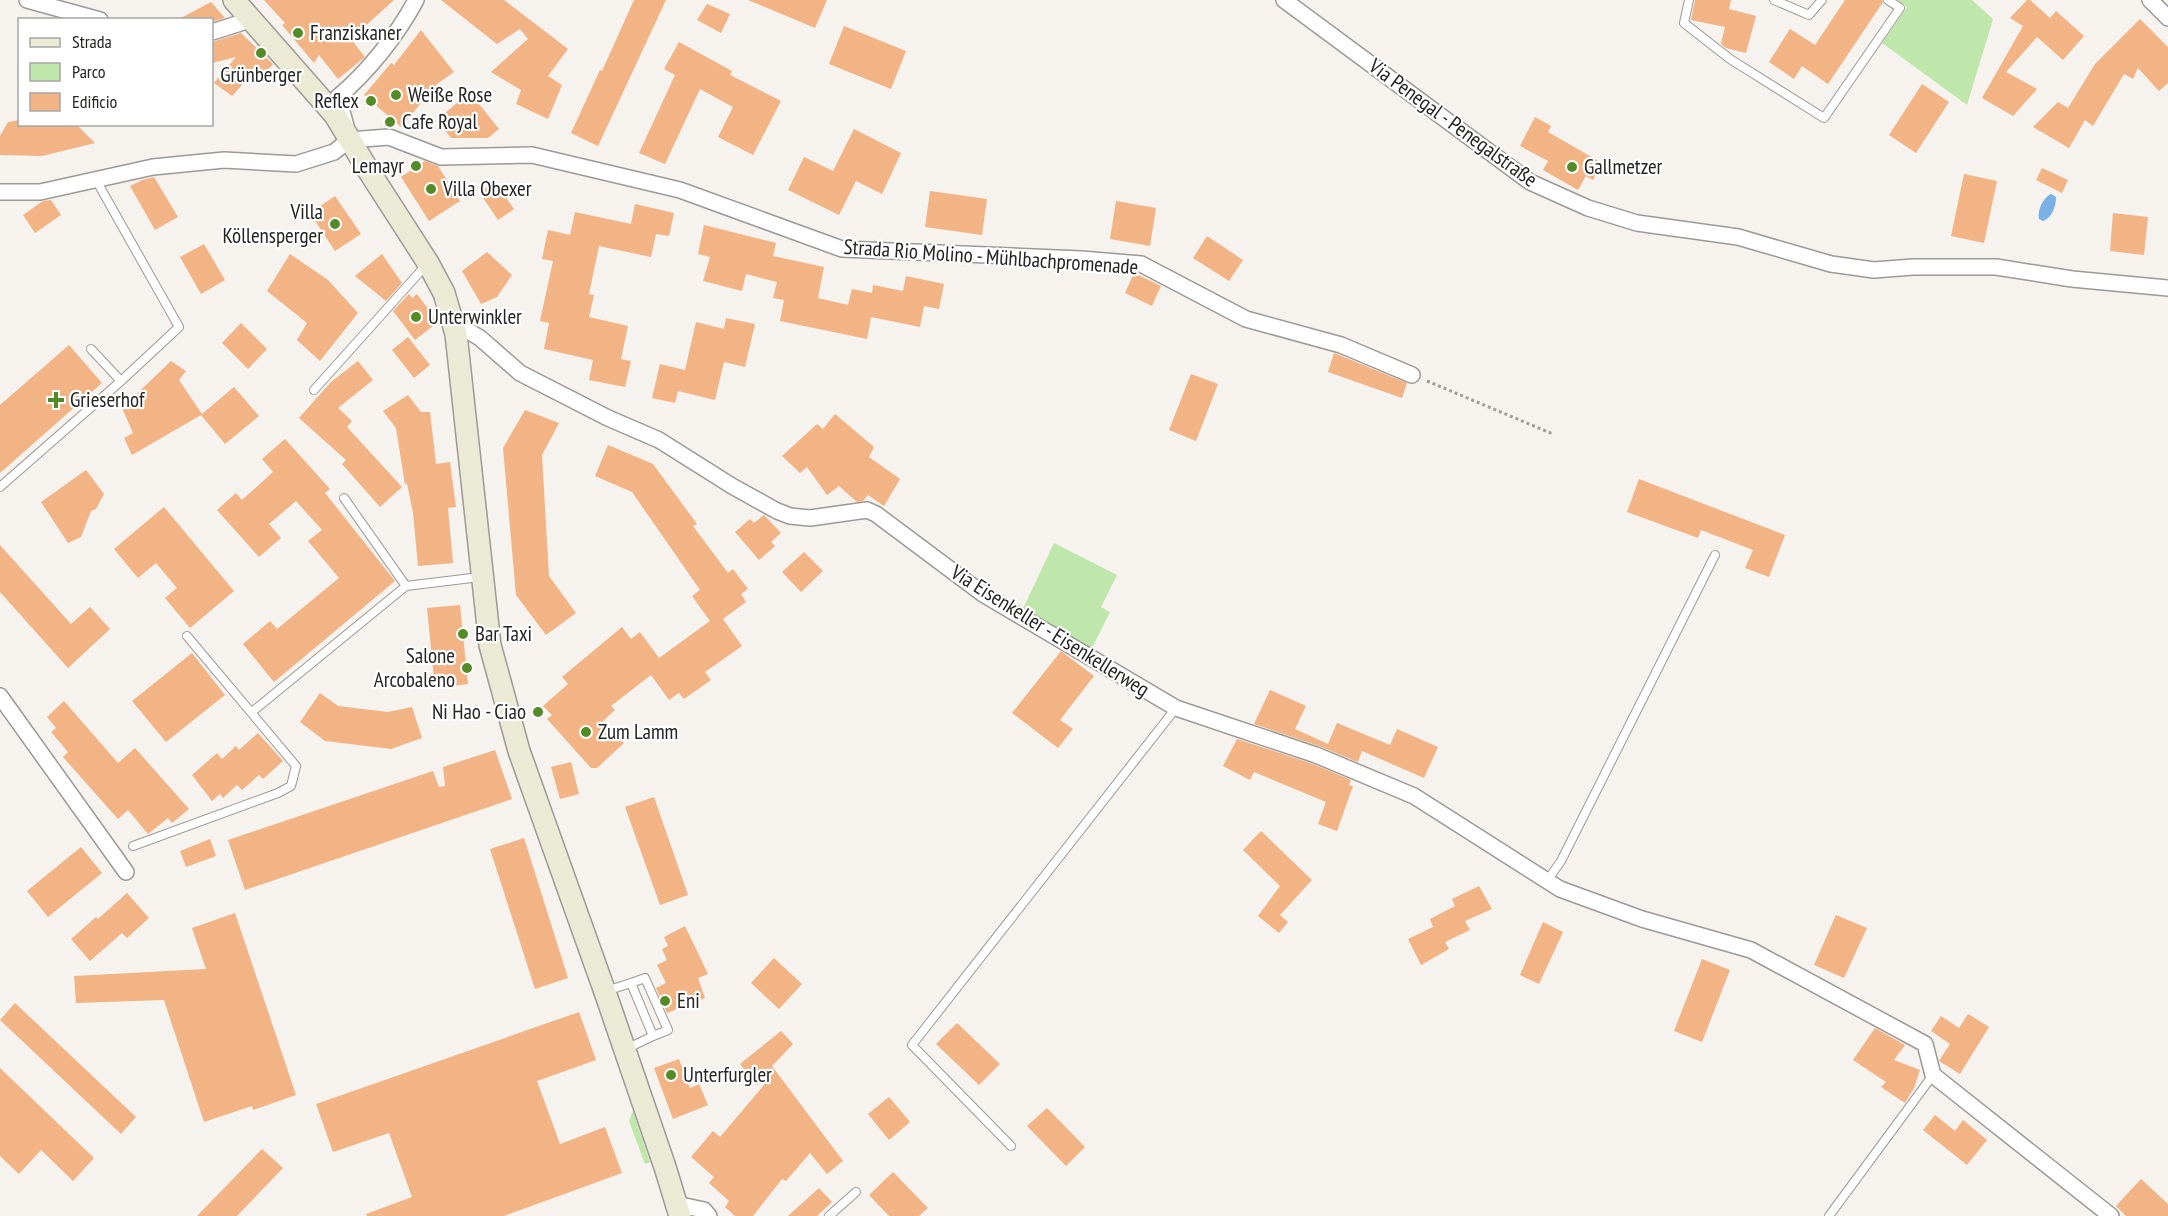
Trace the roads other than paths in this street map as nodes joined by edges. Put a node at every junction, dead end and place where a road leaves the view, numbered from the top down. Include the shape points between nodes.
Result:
1 (27, 0) edge
2 (234, 0) edge
3 (416, 0) edge
4 (1284, 0) edge
5 (1689, 0) edge
6 (1774, 0) edge
7 (1822, 0) edge
8 (1888, 0) edge
9 (2150, 0) edge
10 (93, 18) edge
11 (2168, 18) edge
12 (253, 19) junction
13 (213, 32) edge
14 (349, 140) junction
15 (96, 180) junction
16 (0, 192) edge
17 (428, 263) junction
18 (2168, 288) edge
19 (453, 322) junction
20 (91, 349) dead end
21 (1412, 375) road end
22 (121, 381) junction
23 (314, 390) dead end
24 (0, 487) edge
25 (344, 498) dead end
26 (1715, 555) dead end
27 (483, 577) junction
28 (406, 586) junction
29 (187, 636) dead end
30 (0, 696) edge
31 (1176, 708) junction
32 (252, 712) junction
33 (133, 846) dead end
34 (126, 872) dead end
35 (1547, 881) junction
36 (631, 983) junction
37 (604, 992) junction
38 (653, 1036) junction
39 (624, 1050) junction
40 (1933, 1075) junction
41 (1011, 1146) dead end
42 (856, 1192) dead end
43 (678, 1210) edge
44 (709, 1216) edge
45 (829, 1216) edge
46 (1829, 1216) edge
47 (2110, 1216) edge

1 - 10 street
2 - 12 main road
3 - 14 street via 405,22 353,85 338,97
4 - 18 street, Via Penegal - Penegalstraße via 1530,182 1588,208 1637,223 1738,237 1831,264 1874,270 1996,267
5 - 8 lane via 1684,23 1730,59 1824,118 1900,9
6 - 7 lane via 1809,15
9 - 11 street
12 - 13 street
12 - 14 main road via 335,115
14 - 15 street via 334,152 296,164 224,160 153,167
14 - 17 main road
14 - 21 street, Strada Rio Molino - Mühlbachpromenade via 389,137 441,157 532,155 680,190 842,249 1141,264 1246,319 1341,345
15 - 16 street via 40,192
15 - 22 lane via 178,327
17 - 19 main road via 444,293
17 - 23 lane
19 - 27 main road
19 - 31 street, Via Eisenkeller - Eisenkellerweg via 480,338 520,373 659,440 777,511 800,518 867,510 876,514 982,594
20 - 22 lane
22 - 24 lane
25 - 28 lane
26 - 35 lane via 1561,861
27 - 28 lane
27 - 37 main road via 490,645 519,751
28 - 32 lane
29 - 32 lane
30 - 34 street
31 - 35 street, Via Eisenkeller - Eisenkellerweg via 1316,755 1414,796
31 - 41 lane, Via Eisenkeller - Eisenkellerweg via 912,1045
32 - 33 lane via 296,766 291,786
35 - 40 street, Via Eisenkeller - Eisenkellerweg via 1641,919 1751,950 1925,1044
36 - 37 lane
36 - 38 lane
36 - 38 lane via 645,978 668,1030
37 - 39 main road
38 - 39 lane
39 - 43 main road
40 - 46 lane
40 - 47 street
42 - 45 lane
43 - 44 street via 704,1210

